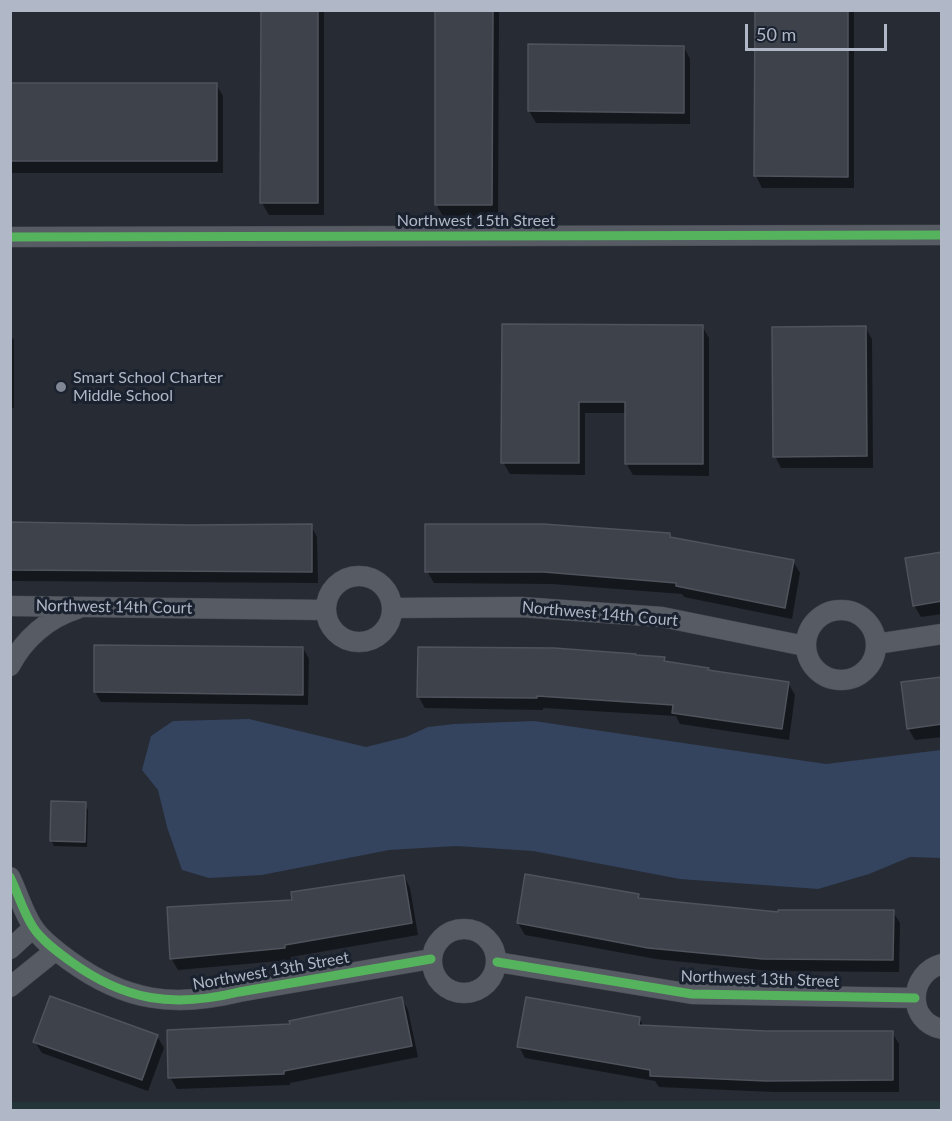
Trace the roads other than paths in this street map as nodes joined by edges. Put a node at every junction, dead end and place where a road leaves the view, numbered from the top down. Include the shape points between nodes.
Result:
1 (942, 235) edge
2 (10, 237) edge
3 (10, 606) edge
4 (85, 606) junction
5 (393, 608) junction
6 (325, 610) junction
7 (942, 634) edge
8 (876, 644) junction
9 (806, 646) junction
10 (10, 666) edge
11 (10, 877) edge
12 (33, 928) junction
13 (10, 949) edge
14 (56, 951) junction
15 (432, 959) junction
16 (497, 962) junction
17 (942, 964) edge
18 (10, 987) edge
19 (915, 998) junction
20 (942, 1029) edge

1 - 2 street, Northwest 15th Street
3 - 4 street, Northwest 14th Court
4 - 6 street, Northwest 14th Court
4 - 10 street via 39,629
5 - 6 street via 382,585 358,576 335,586
5 - 6 street via 383,632 359,643 336,633
5 - 9 street, Northwest 14th Court via 522,607 662,617
7 - 8 street
8 - 9 street via 865,620 853,612 839,610 815,621
8 - 9 street via 866,669 841,680 816,670 808,659
11 - 12 street
12 - 13 street
12 - 14 street, Northwest 13th Street
14 - 15 street, Northwest 13th Street via 94,978 131,994 172,1001 209,999
14 - 18 street
15 - 16 street via 440,982 463,993 486,985
15 - 16 street via 442,936 466,928 489,938
16 - 19 street, Northwest 13th Street via 692,994
17 - 19 street via 924,974
19 - 20 street via 926,1021

